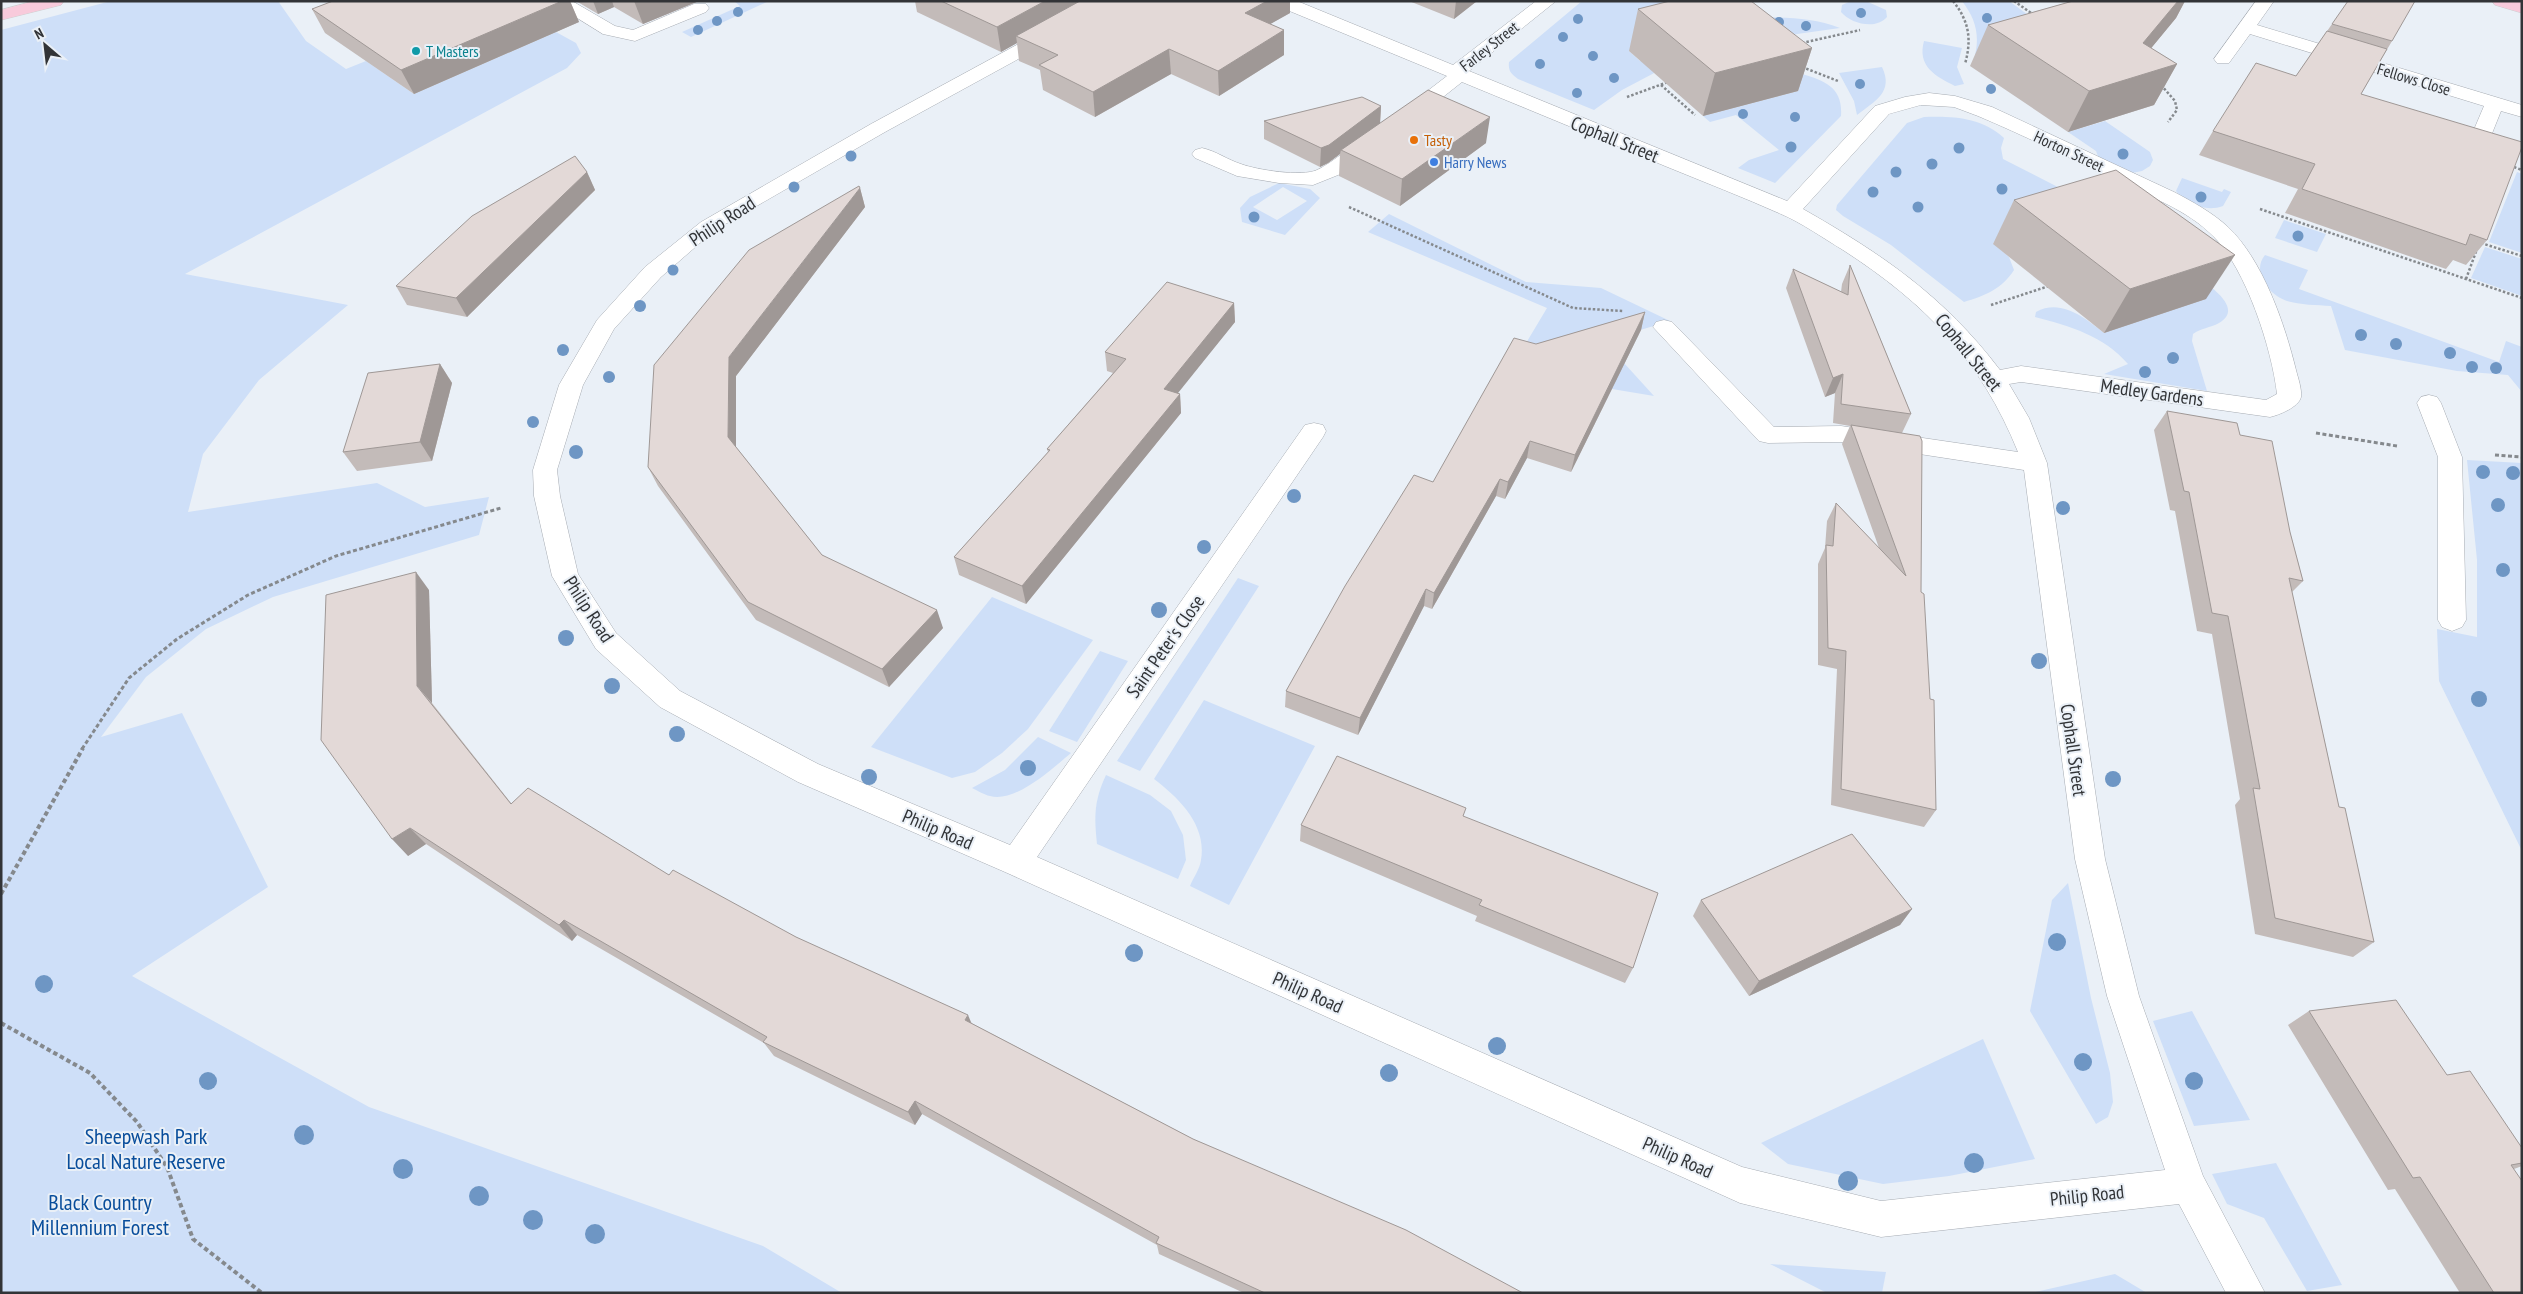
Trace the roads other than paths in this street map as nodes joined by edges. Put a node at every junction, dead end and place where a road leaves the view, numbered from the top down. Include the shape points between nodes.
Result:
1 (56, 1) edge
2 (1111, 1) edge
3 (1281, 1) edge
4 (1547, 1) edge
5 (2265, 1) edge
6 (2501, 1) edge
7 (557, 6) edge
8 (700, 8) dead end
9 (2522, 8) edge
10 (1, 15) edge
11 (2246, 27) junction
12 (2223, 59) dead end
13 (1457, 74) junction
14 (2496, 104) junction
15 (2522, 112) edge
16 (2477, 146) edge
17 (1202, 154) dead end
18 (1790, 210) junction
19 (1664, 327) road end
20 (1995, 378) junction
21 (2289, 380) joint
22 (2429, 403) dead end
23 (1314, 430) dead end
24 (2035, 463) junction
25 (2452, 620) dead end
26 (1016, 862) junction
27 (2188, 1185) junction
28 (2246, 1293) edge

1 - 10 main road
2 - 26 street, Philip Road via 878,128 708,226 653,272 605,325 571,385 545,470 547,496 566,576 606,641 670,699 808,773
3 - 13 street, Cophall Street
4 - 13 street, Farley Street
5 - 11 street
6 - 9 main road
7 - 8 street via 609,30 635,36
11 - 12 street
11 - 14 street, Fellows Close
13 - 17 street, Farley Street via 1336,169 1314,179 1237,170
13 - 18 street, Cophall Street
14 - 15 street, Fellows Close
14 - 16 street
18 - 20 street, Cophall Street via 1896,274 1952,323
18 - 21 street, Horton Street via 1882,110 1923,99 1975,107 2143,186 2191,211 2222,232 2261,297
19 - 24 street via 1768,435 1841,434
20 - 21 street, Medley Gardens via 2021,374 2270,409 2289,397
20 - 24 street, Cophall Street via 2025,434
22 - 25 street via 2450,457
23 - 26 street, Saint Peter's Close
24 - 27 street, Cophall Street via 2090,859 2123,996
26 - 27 street, Philip Road via 1740,1185 1881,1219
27 - 28 street, Cophall Street

